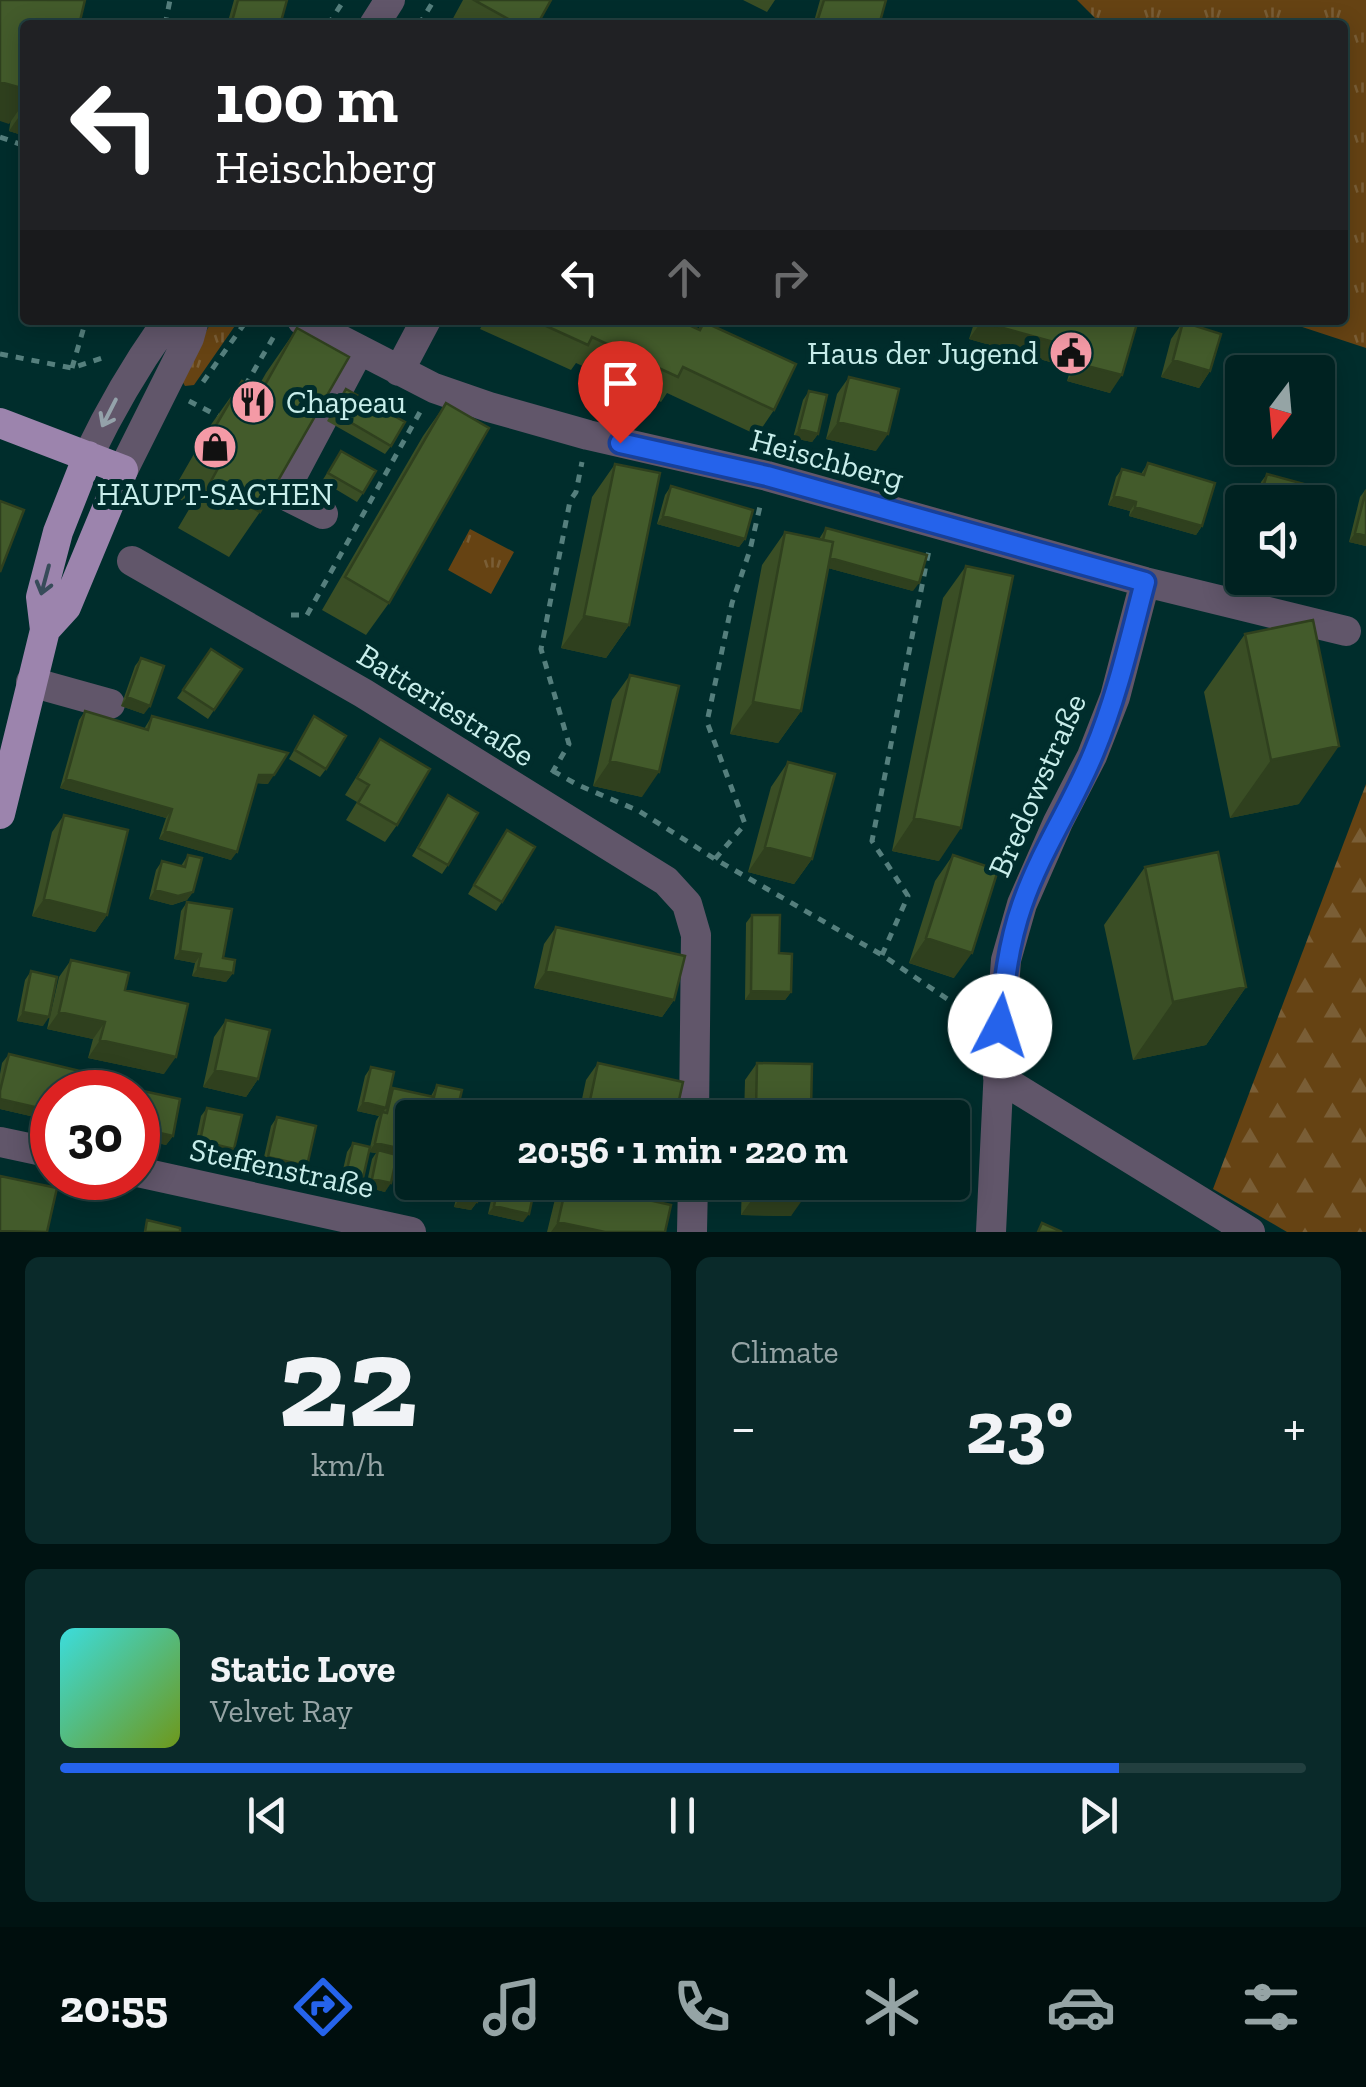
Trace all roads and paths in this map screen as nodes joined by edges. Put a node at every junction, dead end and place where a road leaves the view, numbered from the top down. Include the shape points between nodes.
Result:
1 (85, 325) edge
2 (166, 325) edge
3 (193, 325) edge
4 (243, 325) edge
5 (281, 325) edge
6 (312, 325) edge
7 (423, 325) edge
8 (359, 350) junction
9 (0, 354) edge
10 (107, 358) dead end
11 (72, 368) junction
12 (399, 372) junction
13 (202, 385) dead end
14 (243, 388) edge
15 (190, 401) dead end
16 (0, 423) edge
17 (221, 431) edge
18 (407, 435) edge
19 (88, 456) junction
20 (123, 470) junction
21 (580, 471) dead end
22 (767, 476) junction
23 (322, 514) dead end
24 (934, 525) junction
25 (132, 561) dead end
26 (1145, 582) junction
27 (291, 615) dead end
28 (45, 630) junction
29 (1346, 631) dead end
30 (31, 682) junction
31 (110, 704) dead end
32 (0, 814) edge
33 (715, 858) junction
34 (882, 955) junction
35 (1000, 1026) junction
36 (998, 1077) junction
37 (694, 1100) edge
38 (0, 1142) edge
39 (30, 1149) edge
40 (160, 1177) edge
41 (693, 1200) edge
42 (411, 1232) edge
43 (692, 1232) edge
44 (991, 1232) edge
45 (1250, 1232) edge

1 - 11 path
2 -> 19 street via 111,407
3 - 20 street
4 - 13 path
5 - 14 path
6 - 8 street, Heischberg
7 - 12 street
8 - 12 street, Heischberg
8 - 23 street via 284,491
9 - 11 path
10 - 11 path
12 - 22 street, Heischberg via 562,428
15 - 17 path via 225,419
16 - 19 main road
18 - 27 path via 307,615
19 - 20 main road
19 -> 28 main road via 40,597
20 - 28 main road via 66,606
21 - 33 path via 541,649 569,744 555,767
22 - 24 street, Heischberg
22 - 33 path via 707,722 746,824
24 - 26 street, Heischberg
24 - 34 path via 872,841 908,896
25 - 37 street, Batteriestraße via 666,881 686,904 696,935
26 - 29 street, Heischberg
26 - 35 street, Bredowstraße via 1104,726 1022,904 1006,960
28 - 30 main road
30 - 31 street
30 - 32 main road
33 - 34 path
34 - 35 path via 976,1018
35 - 36 street, Bredowstraße
36 - 44 street, Bredowstraße
36 - 45 street
38 - 39 street
40 - 42 street, Steffenstraße
41 - 43 street

